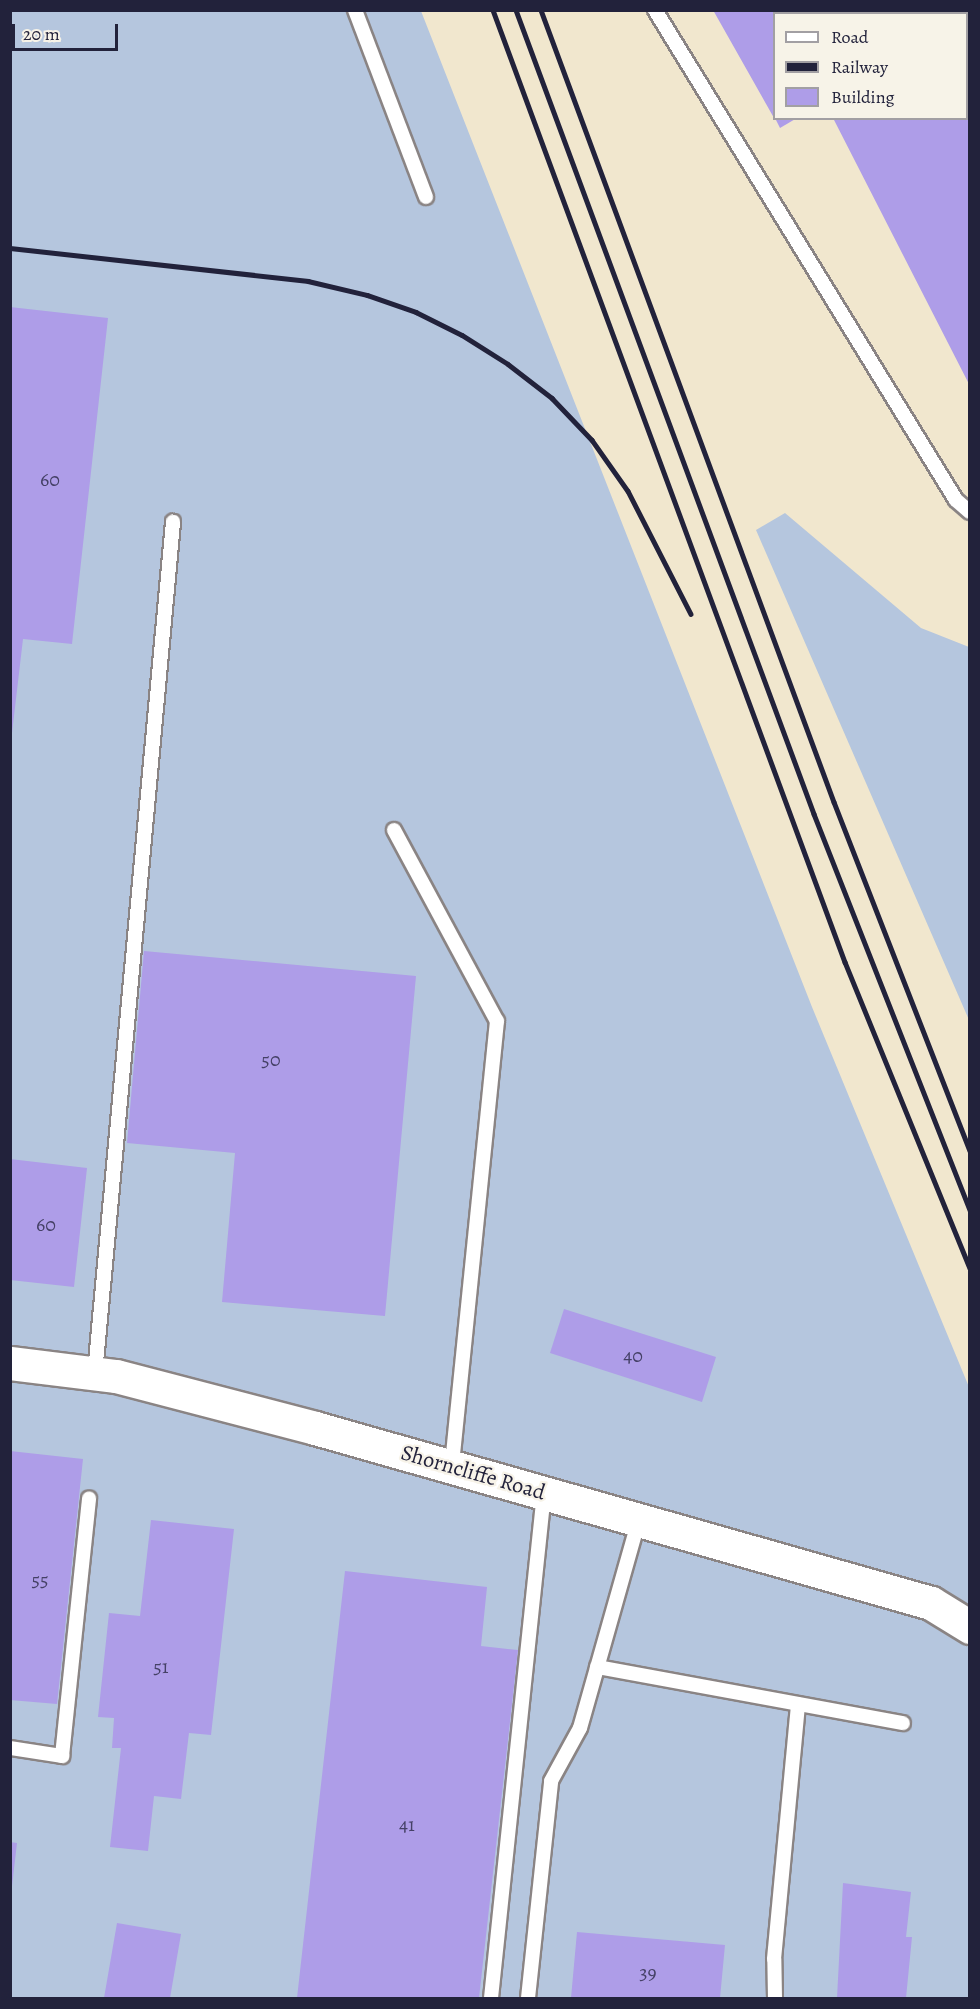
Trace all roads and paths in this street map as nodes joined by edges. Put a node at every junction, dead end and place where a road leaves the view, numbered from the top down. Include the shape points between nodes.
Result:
1 (355, 10) edge
2 (655, 10) edge
3 (426, 197) dead end
4 (969, 512) edge
5 (173, 522) dead end
6 (394, 830) dead end
7 (10, 1363) edge
8 (95, 1373) junction
9 (452, 1467) junction
10 (544, 1493) junction
11 (89, 1498) dead end
12 (639, 1520) junction
13 (969, 1601) edge
14 (931, 1603) junction
15 (969, 1627) edge
16 (597, 1667) junction
17 (798, 1704) junction
18 (903, 1723) dead end
19 (10, 1748) edge
20 (491, 1998) edge
21 (528, 1998) edge
22 (776, 1998) edge

1 - 3 lane
2 - 4 lane via 956,500
5 - 8 lane
6 - 9 lane via 496,1021
7 - 8 street, Shorncliffe Road
8 - 9 street, Shorncliffe Road
9 - 10 street, Shorncliffe Road
10 - 12 street, Shorncliffe Road
10 - 20 lane
11 - 19 lane via 62,1756
12 - 14 street, Shorncliffe Road
12 - 16 lane
13 - 14 street, Shorncliffe Road
14 - 15 street, Shorncliffe Road
16 - 17 lane
16 - 21 lane via 580,1728 550,1781
17 - 18 lane
17 - 22 lane via 774,1959

